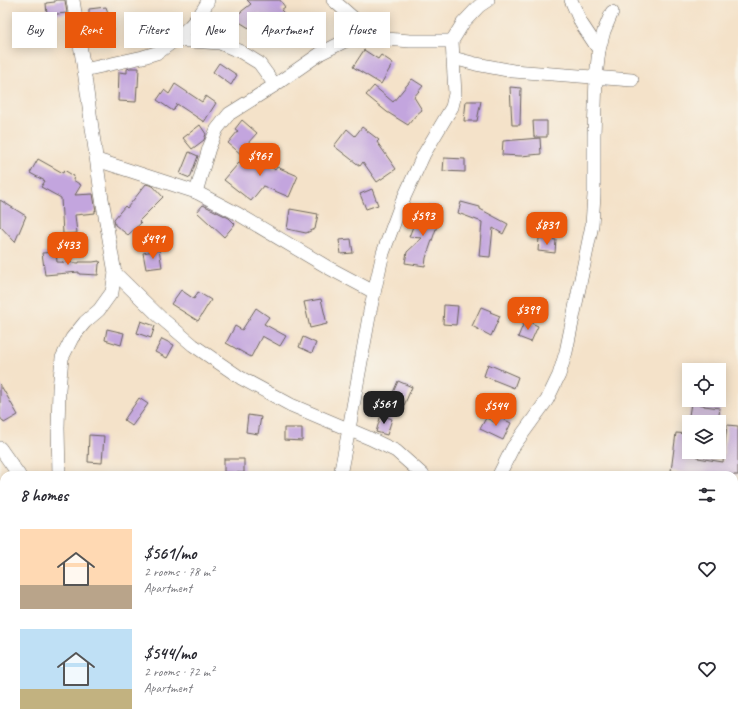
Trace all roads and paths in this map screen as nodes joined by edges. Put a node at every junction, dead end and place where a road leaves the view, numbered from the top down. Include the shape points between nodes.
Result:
1 (73, 0) edge
2 (208, 0) edge
3 (333, 0) edge
4 (488, 0) edge
5 (571, 0) edge
6 (347, 12) edge
7 (612, 12) dead end
8 (183, 33) edge
9 (390, 39) edge
10 (183, 41) edge
11 (452, 41) junction
12 (334, 46) edge
13 (164, 48) edge
14 (599, 50) junction
15 (453, 58) junction
16 (84, 70) junction
17 (596, 77) junction
18 (632, 80) dead end
19 (276, 85) junction
20 (97, 160) junction
21 (196, 192) junction
22 (115, 273) junction
23 (374, 292) junction
24 (349, 429) junction
25 (0, 448) edge
26 (16, 471) edge
27 (59, 471) edge
28 (341, 471) edge
29 (418, 471) edge
30 (501, 471) edge

1 - 16 street
2 - 8 street via 199,16
3 - 6 street
4 - 11 street via 463,23
5 - 14 street via 581,23
7 - 14 street
9 - 11 street
10 - 19 street via 220,43 241,52 259,63
11 - 15 street
12 - 19 street
13 - 16 street via 143,58
14 - 17 street
15 - 17 street via 513,71
15 - 23 street via 455,94 452,107 424,154 401,204 383,253
16 - 20 street
17 - 18 street
17 - 30 street via 592,225 566,352 547,400 513,447
19 - 21 street via 229,114 217,129
20 - 21 street
20 - 22 street
21 - 23 street
22 - 24 street via 193,345 241,378 291,405
22 - 27 street via 112,292 99,310 72,338 62,358 58,412
23 - 24 street
24 - 28 street
24 - 29 street via 396,452
25 - 26 street

